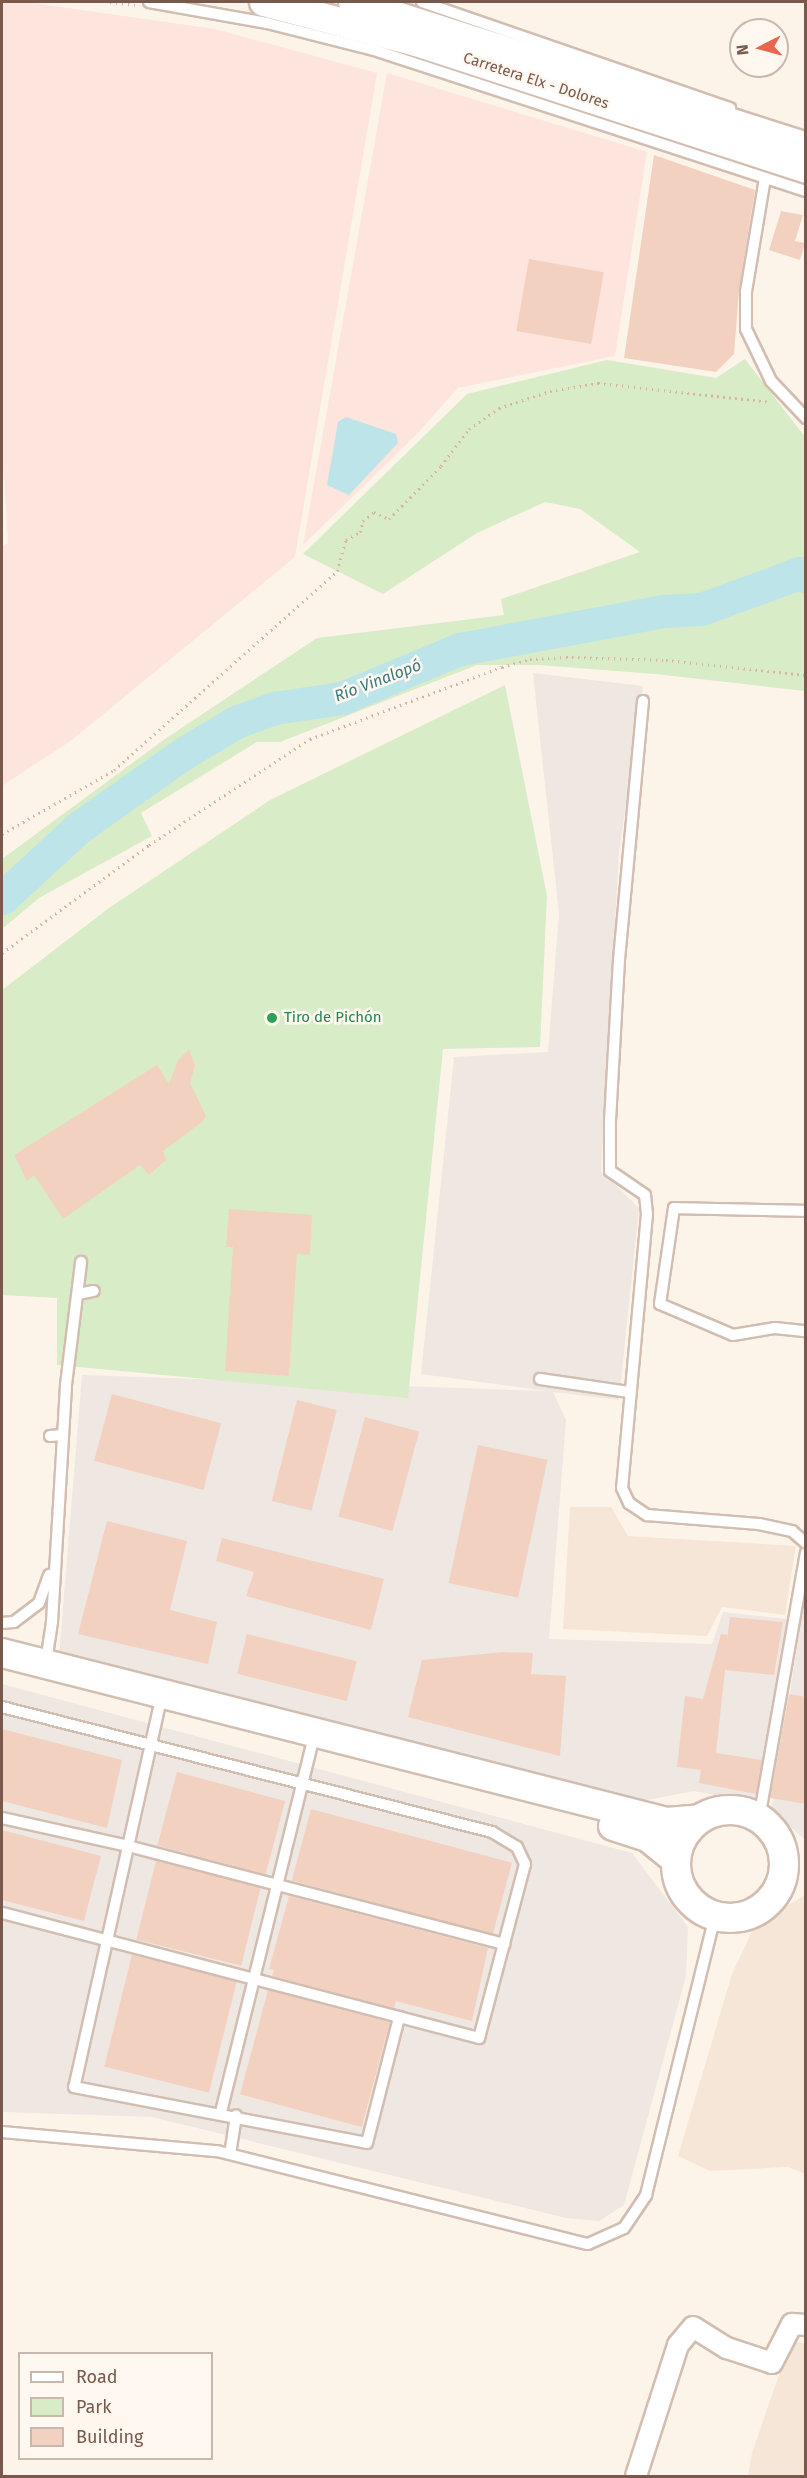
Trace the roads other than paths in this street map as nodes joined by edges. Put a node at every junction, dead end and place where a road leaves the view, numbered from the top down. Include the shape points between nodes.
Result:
1 (149, 2) edge
2 (264, 2) edge
3 (353, 2) edge
4 (422, 2) edge
5 (742, 112) dead end
6 (763, 120) dead end
7 (806, 145) edge
8 (806, 169) edge
9 (765, 178) junction
10 (806, 191) edge
11 (806, 417) edge
12 (643, 701) dead end
13 (806, 1211) edge
14 (81, 1262) dead end
15 (94, 1291) dead end
16 (78, 1294) junction
17 (806, 1331) edge
18 (540, 1379) dead end
19 (628, 1392) junction
20 (50, 1436) dead end
21 (62, 1436) junction
22 (55, 1536) junction
23 (806, 1543) edge
24 (806, 1553) edge
25 (2, 1623) edge
26 (2, 1653) edge
27 (45, 1664) junction
28 (2, 1667) edge
29 (2, 1707) edge
30 (159, 1708) junction
31 (150, 1746) junction
32 (311, 1748) junction
33 (304, 1785) junction
34 (2, 1818) edge
35 (700, 1819) junction
36 (759, 1819) junction
37 (128, 1846) junction
38 (676, 1860) junction
39 (795, 1867) edge
40 (278, 1885) junction
41 (2, 1913) edge
42 (715, 1917) junction
43 (107, 1940) junction
44 (504, 1944) junction
45 (255, 1978) junction
46 (399, 2017) junction
47 (221, 2112) junction
48 (236, 2115) junction
49 (2, 2132) edge
50 (230, 2154) junction
51 (806, 2325) edge
52 (636, 2476) edge

1 - 9 lane via 267,23 374,50
2 - 8 main road, Carretera Elx - Dolores via 416,42
3 - 7 main road, Carretera Elx - Dolores
4 - 5 lane
6 - 7 lane via 784,127
9 - 10 lane
9 - 11 lane via 746,292 746,329 771,381
12 - 19 lane via 619,960 610,1121 610,1171 645,1195 647,1214
13 - 17 lane via 674,1208 660,1304 733,1335 775,1328
14 - 16 lane
15 - 16 lane
16 - 21 lane
18 - 19 lane
19 - 23 lane via 622,1488 629,1503 647,1515 792,1531
20 - 21 lane
21 - 22 lane
22 - 25 lane via 47,1586 39,1603 14,1622
22 - 27 lane via 52,1622
24 - 36 lane
26 - 27 main road
27 - 35 main road via 667,1822
28 - 30 main road
29 - 31 lane
30 - 31 lane
30 - 32 main road
31 - 33 lane
31 - 37 lane
32 - 33 lane
32 - 38 main road via 624,1829 649,1838
33 - 40 lane
33 - 44 lane via 492,1832 517,1847 525,1864
34 - 37 lane
35 - 36 main road via 729,1810
35 - 38 main road via 683,1837
36 - 39 main road
37 - 40 lane
37 - 43 lane
38 - 42 main road via 680,1886 687,1898
39 - 42 main road via 766,1906 749,1916
40 - 44 lane
40 - 45 lane
41 - 43 lane
42 - 50 lane via 646,2195 624,2228 588,2244
43 - 45 lane
43 - 47 lane via 74,2087
44 - 46 lane via 479,2038
45 - 46 lane
45 - 47 lane
46 - 48 lane via 367,2142
47 - 48 lane
48 - 50 lane
49 - 50 lane
51 - 52 street via 792,2324 772,2363 728,2348 693,2327 678,2345

